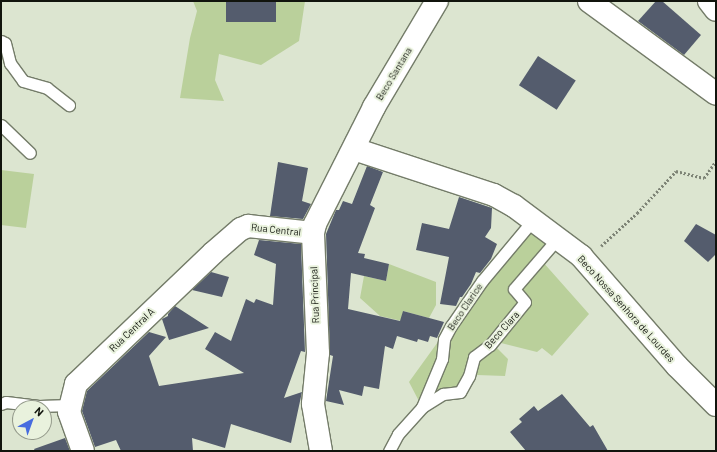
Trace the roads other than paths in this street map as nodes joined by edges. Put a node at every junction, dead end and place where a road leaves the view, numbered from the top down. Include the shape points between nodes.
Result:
1 (437, 1) edge
2 (589, 1) edge
3 (709, 1) edge
4 (716, 10) edge
5 (1, 41) edge
6 (716, 94) edge
7 (69, 105) dead end
8 (1, 126) edge
9 (354, 149) junction
10 (30, 153) dead end
11 (533, 220) junction
12 (241, 229) joint
13 (313, 233) junction
14 (557, 239) junction
15 (1, 404) edge
16 (70, 405) junction
17 (716, 405) edge
18 (422, 407) junction
19 (82, 451) edge
20 (321, 451) edge
21 (389, 451) edge

1 - 9 street, Beco Santana via 374,107
2 - 6 street
3 - 4 street
5 - 7 lane via 5,43 10,63 23,81 47,88
8 - 10 lane
9 - 11 street, Beco Nossa Senhora de Lourdes via 494,195
9 - 13 street, Rua Principal via 315,224
11 - 14 street, Beco Nossa Senhora de Lourdes
11 - 18 lane, Beco Clarice via 482,281 451,326 444,339 442,359
12 - 13 street, Rua Central via 248,226
12 - 16 street, Rua Central A via 213,252 76,384
13 - 20 street, Rua Principal via 318,353 314,404
14 - 17 street, Beco Nossa Senhora de Lourdes via 585,261 677,366
14 - 18 lane, Beco Clara via 514,289 526,302 490,345 474,357 469,376 460,392 443,394
15 - 16 lane via 6,402 39,406
16 - 19 street, Rua Central A via 69,412
18 - 21 lane via 398,434

